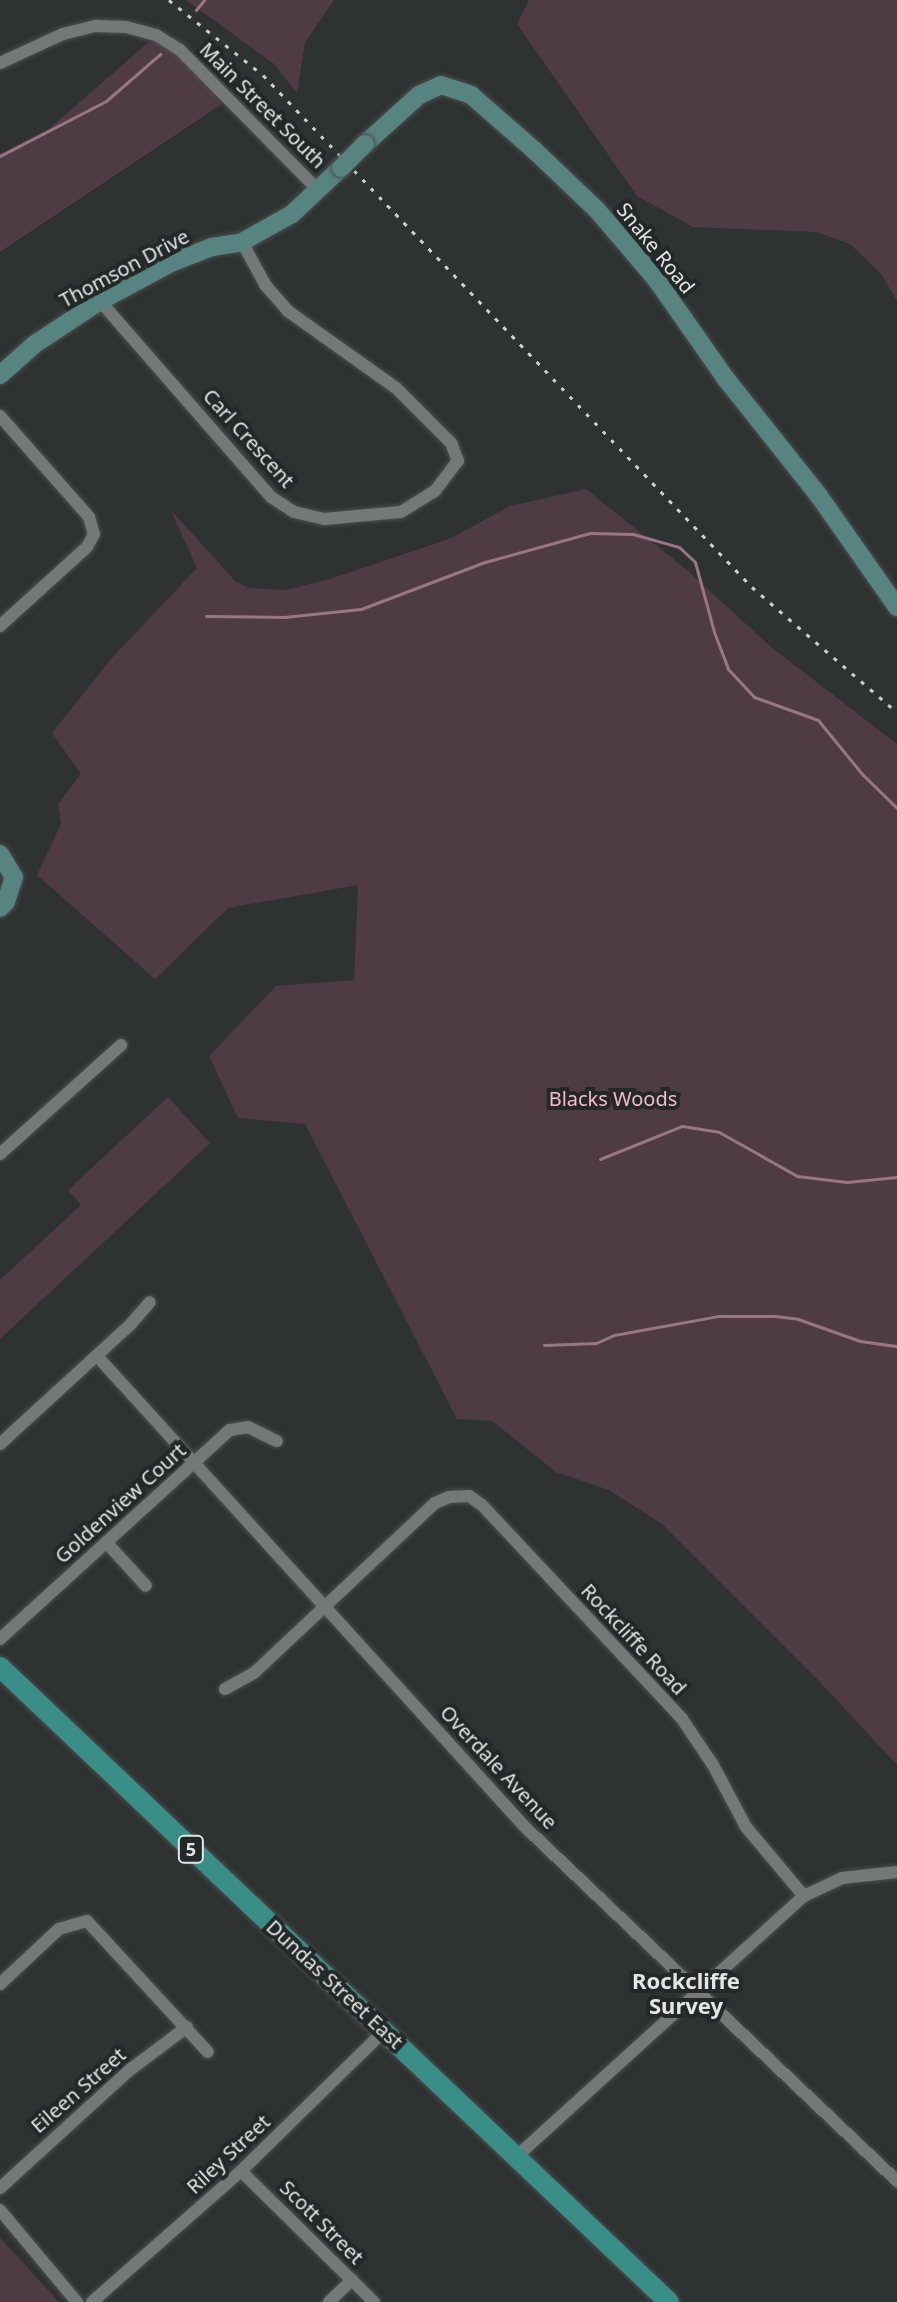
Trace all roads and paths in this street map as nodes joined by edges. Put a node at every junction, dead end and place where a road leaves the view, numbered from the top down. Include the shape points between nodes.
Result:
1 (0, 63) edge
2 (317, 189) junction
3 (242, 242) junction
4 (100, 301) junction
5 (0, 375) edge
6 (0, 416) edge
7 (897, 607) edge
8 (0, 626) edge
9 (0, 854) edge
10 (0, 908) edge
11 (121, 1045) dead end
12 (0, 1154) edge
13 (150, 1302) dead end
14 (97, 1356) junction
15 (277, 1441) dead end
16 (0, 1444) edge
17 (194, 1462) junction
18 (106, 1542) junction
19 (146, 1586) dead end
20 (323, 1607) junction
21 (0, 1639) edge
22 (0, 1667) edge
23 (225, 1689) dead end
24 (897, 1872) edge
25 (804, 1896) junction
26 (0, 1984) edge
27 (699, 1989) junction
28 (187, 2027) junction
29 (385, 2030) junction
30 (208, 2052) dead end
31 (516, 2157) junction
32 (241, 2171) junction
33 (897, 2181) edge
34 (0, 2188) edge
35 (0, 2210) edge
36 (352, 2280) junction
37 (77, 2302) edge
38 (92, 2302) edge
39 (329, 2302) edge
40 (374, 2302) edge
41 (669, 2302) edge

1 - 2 street, Main Street South via 63,34 96,26 156,35 180,50
2 - 3 street, Thomson Drive via 292,214
2 - 7 street, Snake Road, bridge via 419,95 441,85 471,95 597,210 656,279
3 - 4 street, Thomson Drive via 173,262
3 - 4 street, Carl Crescent via 266,286 288,311 396,388 451,443 458,461 435,491 401,512 324,519 294,512 271,497
4 - 5 street, Thomson Drive via 35,344
6 - 8 street via 89,517 94,534 87,547
9 - 10 street via 14,877
11 - 12 street
13 - 14 street
14 - 16 street
14 - 17 street, Overdale Avenue
15 - 17 street, Goldenview Court via 238,1427
17 - 18 street, Goldenview Court
17 - 20 street, Overdale Avenue
18 - 19 street
18 - 21 street, Goldenview Court
20 - 23 street via 254,1673
20 - 25 street, Rockcliffe Road via 435,1503 469,1496 682,1719 746,1827
20 - 27 street, Overdale Avenue via 525,1827
22 - 29 main road, Dundas Street East / 5
24 - 25 street via 842,1878
25 - 27 street
26 - 28 street via 59,1929 87,1921
27 - 31 street
27 - 33 street, Overdale Avenue
28 - 30 street
28 - 34 street, Eileen Street via 131,2069
29 - 31 main road, Dundas Street East / 5
29 - 32 street, Riley Street
31 - 41 main road, Dundas Street East / 5
32 - 36 street, Scott Street
32 - 38 street, Riley Street
35 - 37 street
36 - 39 street
36 - 40 street, Scott Street

